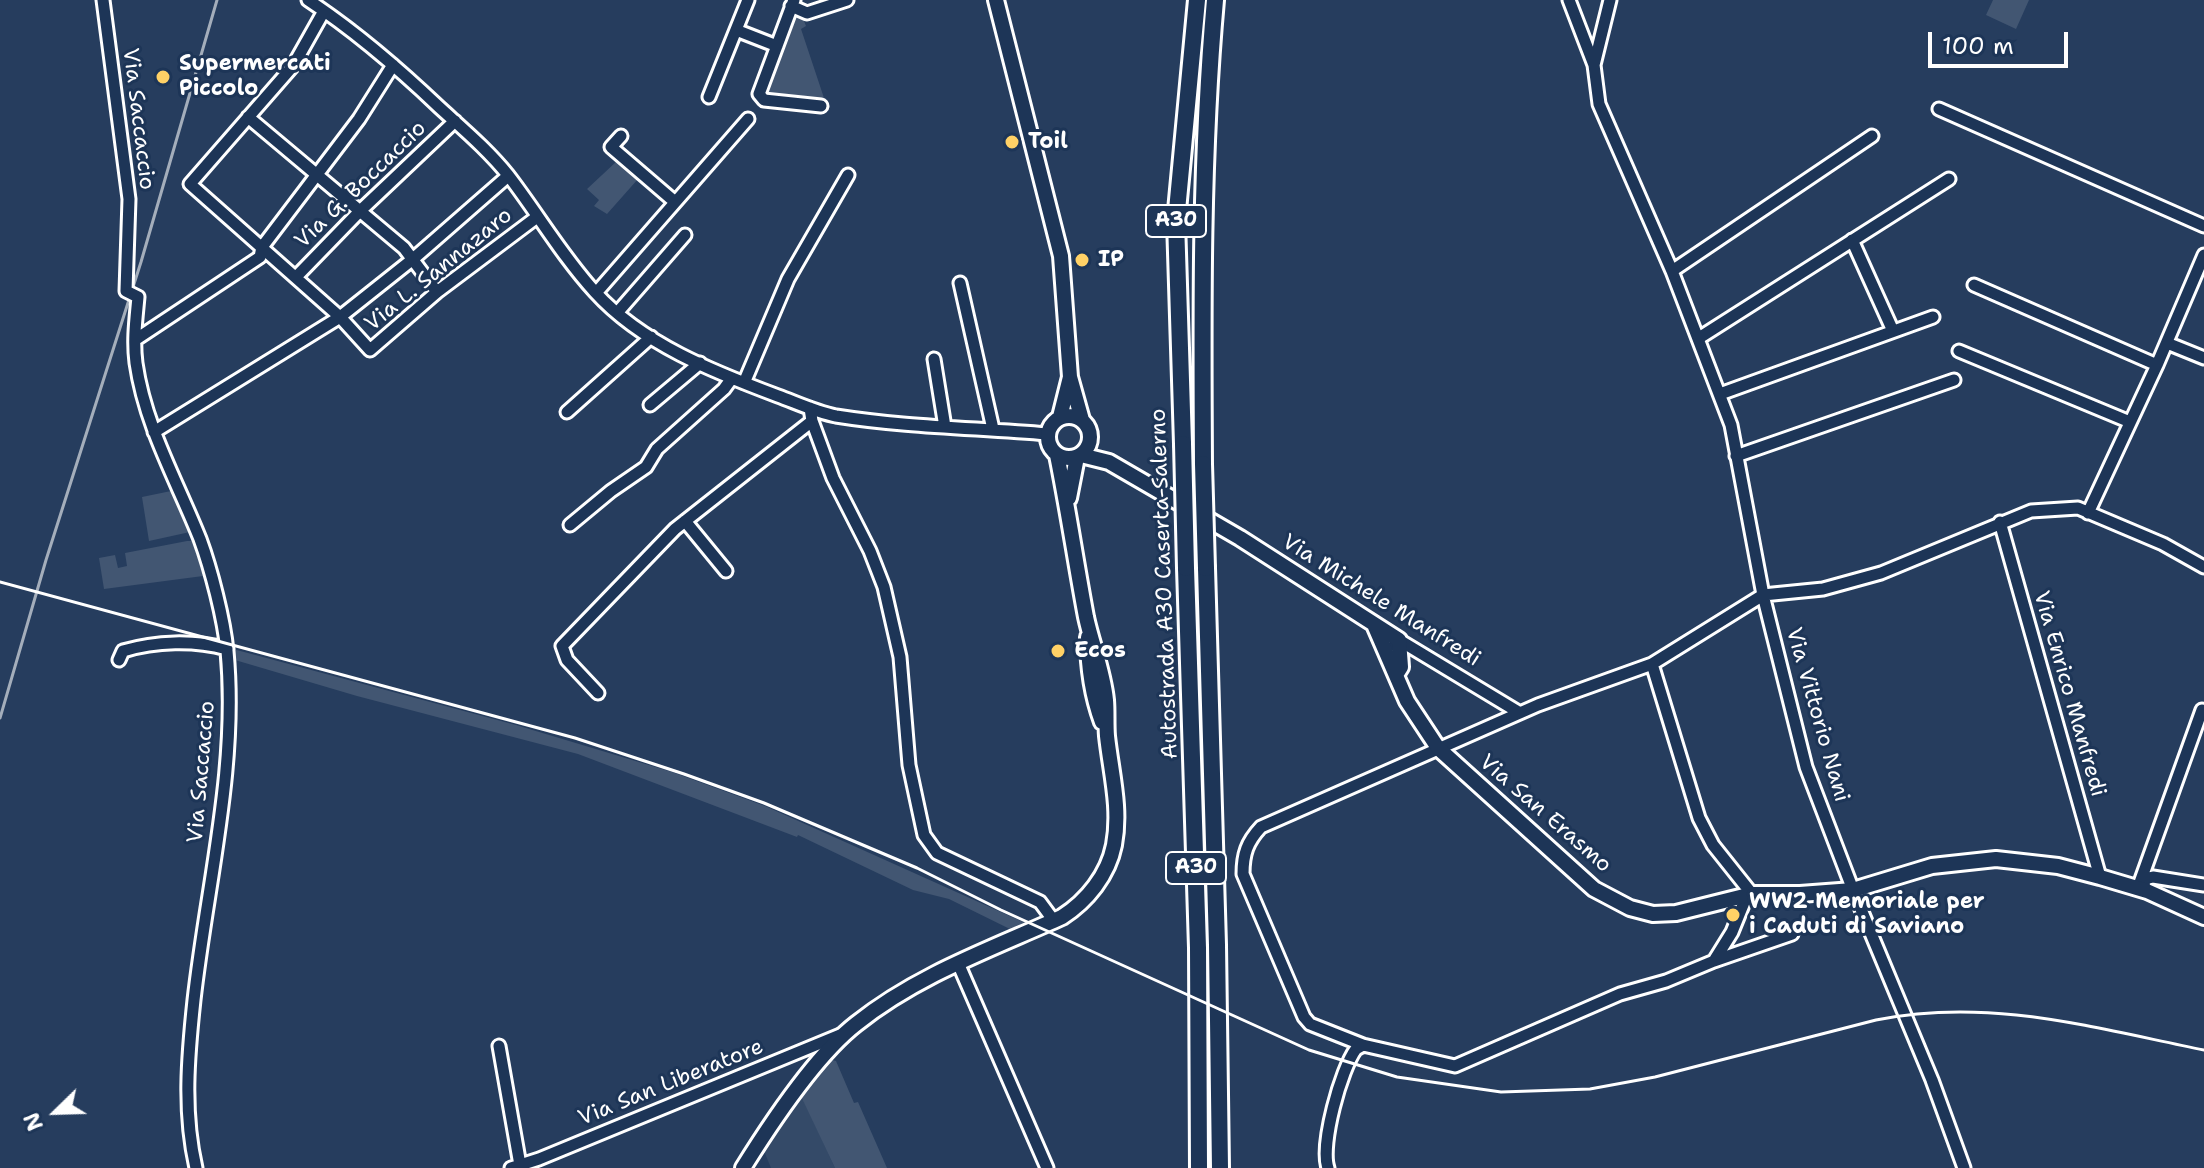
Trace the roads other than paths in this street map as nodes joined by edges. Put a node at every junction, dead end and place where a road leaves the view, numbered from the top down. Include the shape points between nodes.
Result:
1 (103, 0) edge
2 (308, 0) edge
3 (748, 0) edge
4 (847, 0) edge
5 (996, 0) edge
6 (1197, 0) edge
7 (1215, 0) edge
8 (1569, 0) edge
9 (1610, 0) edge
10 (792, 3) edge
11 (324, 11) junction
12 (736, 30) junction
13 (777, 46) junction
14 (393, 65) junction
15 (1594, 65) junction
16 (709, 97) dead end
17 (821, 106) dead end
18 (1939, 109) dead end
19 (248, 117) junction
20 (748, 119) dead end
21 (455, 121) junction
22 (621, 136) dead end
23 (1872, 136) dead end
24 (316, 173) junction
25 (848, 175) dead end
26 (508, 176) junction
27 (1949, 179) dead end
28 (675, 202) junction
29 (360, 211) junction
30 (537, 217) junction
31 (2204, 226) edge
32 (685, 235) dead end
33 (1852, 240) junction
34 (262, 247) junction
35 (2204, 255) edge
36 (413, 259) junction
37 (1672, 271) junction
38 (296, 277) junction
39 (960, 283) dead end
40 (1974, 285) dead end
41 (437, 292) junction
42 (596, 293) junction
43 (617, 313) junction
44 (340, 317) junction
45 (1933, 317) dead end
46 (1893, 331) junction
47 (651, 337) junction
48 (1699, 338) junction
49 (135, 340) junction
50 (2167, 343) junction
51 (1959, 351) dead end
52 (2204, 358) edge
53 (934, 359) dead end
54 (700, 363) junction
55 (2157, 365) junction
56 (1070, 377) junction
57 (732, 378) junction
58 (1954, 380) dead end
59 (744, 383) junction
60 (1720, 394) junction
61 (650, 405) dead end
62 (567, 412) dead end
63 (811, 414) junction
64 (1060, 417) junction
65 (1082, 420) junction
66 (2130, 422) junction
67 (945, 427) junction
68 (993, 429) junction
69 (154, 432) junction
70 (1047, 434) junction
71 (1090, 437) junction
72 (1057, 455) junction
73 (1079, 456) junction
74 (1736, 456) junction
75 (1109, 462) junction
76 (1068, 511) junction
77 (2083, 511) junction
78 (685, 521) junction
79 (2000, 522) junction
80 (570, 525) dead end
81 (2204, 567) edge
82 (726, 571) dead end
83 (1763, 595) junction
84 (1375, 627) junction
85 (1399, 640) junction
86 (227, 649) junction
87 (1389, 655) junction
88 (1424, 655) junction
89 (119, 660) dead end
90 (1652, 664) junction
91 (1398, 671) junction
92 (598, 693) dead end
93 (2202, 710) dead end
94 (1520, 713) junction
95 (1438, 748) junction
96 (2100, 877) junction
97 (2204, 885) edge
98 (2143, 889) junction
99 (1853, 890) junction
100 (1750, 895) junction
101 (2204, 917) edge
102 (1058, 919) junction
103 (1792, 934) dead end
104 (1714, 961) junction
105 (958, 963) junction
106 (846, 1033) junction
107 (1363, 1045) junction
108 (499, 1046) dead end
109 (1325, 1165) edge
110 (522, 1166) edge
111 (196, 1168) edge
112 (743, 1168) edge
113 (1047, 1168) edge
114 (1199, 1168) edge
115 (1220, 1168) edge
116 (1964, 1168) edge

1 - 49 street, Via Saccaccio via 129,199 126,291 138,297
2 - 11 street
3 - 12 street
4 - 10 street via 807,13
5 - 56 main road via 1061,256
6 - 114 highway, Autostrada A30 Caserta-Salerno / A30, bridge via 1176,221 1198,948
7 - 115 highway, Autostrada A30 Caserta-Salerno / A30, bridge via 1203,217 1203,464
8 - 15 street
9 - 15 street
10 - 13 street
11 - 14 street
11 - 19 street via 293,66
12 - 13 street
12 - 16 street
13 - 17 street via 760,98
14 - 21 street
14 - 24 street
15 - 37 street, Via Vittorio Nani via 1607,127
18 - 31 street
19 - 24 street
19 - 34 street, Via L. Sannazaro via 190,184
20 - 28 street
21 - 26 street
21 - 29 street, Via G. Boccaccio
22 - 28 street via 611,147
23 - 37 street
24 - 29 street
24 - 34 street
25 - 59 street via 788,279
26 - 30 street
26 - 36 street
27 - 33 street
28 - 42 street
29 - 36 street
29 - 38 street, Via G. Boccaccio
30 - 41 street, Via L. Sannazaro
30 - 42 street
32 - 43 street
33 - 46 street
33 - 48 street
34 - 38 street, Via L. Sannazaro
34 - 49 street via 260,257
35 - 50 street
36 - 41 street
36 - 44 street
37 - 48 street, Via Vittorio Nani
38 - 44 street, Via L. Sannazaro
39 - 68 street
40 - 55 street
41 - 44 street, Via L. Sannazaro via 370,350
42 - 43 street
43 - 47 street
44 - 69 street
45 - 46 street
46 - 60 street
47 - 54 street
47 - 62 street
48 - 60 street, Via Vittorio Nani
49 - 69 street, Via Saccaccio via 140,385
50 - 52 street
50 - 55 street
51 - 66 street
53 - 67 street
54 - 57 street
54 - 61 street
55 - 66 street
56 - 64 main road
56 - 65 main road
57 - 59 street
57 - 80 street via 657,449 646,467
58 - 74 street
59 - 63 street
60 - 74 street, Via Vittorio Nani
63 - 67 street
63 - 78 street
63 - 102 street via 833,478 884,587 900,657 909,765 924,835 937,853 1040,902
64 - 65 main road
64 - 70 main road
65 - 71 main road
66 - 77 street
67 - 68 street
68 - 70 street
69 - 86 street, Via Saccaccio via 199,538
70 - 72 main road
71 - 73 main road
71 - 75 main road
72 - 73 main road
72 - 76 main road
73 - 75 main road
73 - 76 main road
74 - 83 street, Via Vittorio Nani
75 - 84 main road, Via Michele Manfredi via 1220,526
76 - 102 main road via 1088,624 1100,660 1116,798 1113,849 1100,879 1088,897
77 - 79 street via 2031,511
77 - 81 street
78 - 82 street
78 - 92 street via 562,646 567,660
79 - 83 street via 1881,573 1823,589
79 - 96 street, Via Enrico Manfredi
83 - 90 street
83 - 99 street, Via Vittorio Nani via 1806,767
84 - 85 main road, Via Michele Manfredi
84 - 87 main road, Via San Erasmo
85 - 87 street
85 - 88 street, Via Michele Manfredi
85 - 91 main road, Via San Erasmo
86 - 89 street via 194,642 167,644 123,651
86 - 111 street, Via Saccaccio via 227,768 189,1046 188,1121
87 - 91 main road, Via San Erasmo
88 - 91 street
88 - 94 street, Via Michele Manfredi
90 - 94 street
90 - 100 street via 1699,818
91 - 95 main road, Via San Erasmo via 1407,701
93 - 98 street
94 - 95 street
95 - 100 main road, Via San Erasmo via 1594,889 1630,908 1676,913
95 - 107 street via 1261,827 1248,841 1243,860 1243,874 1304,1017
96 - 98 main road, Via San Erasmo
96 - 99 main road, Via San Erasmo via 1996,859 1932,866
97 - 98 street via 2149,877
98 - 101 main road, Via San Erasmo
99 - 100 main road, Via San Erasmo
99 - 116 street, Via Vittorio Nani
100 - 104 street
102 - 105 main road
103 - 104 street
104 - 107 street via 1620,994 1455,1066
105 - 106 main road via 906,988
105 - 113 street
106 - 110 street, Via San Liberatore
106 - 112 main road via 790,1098
107 - 109 street via 1352,1055 1343,1079 1326,1137
108 - 110 street

